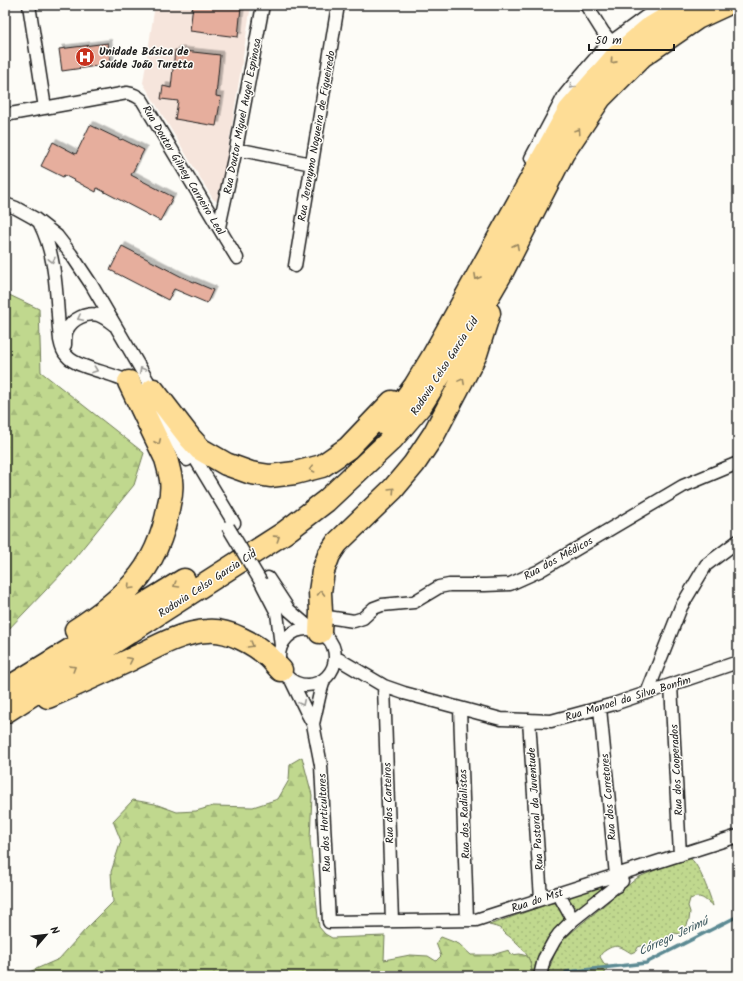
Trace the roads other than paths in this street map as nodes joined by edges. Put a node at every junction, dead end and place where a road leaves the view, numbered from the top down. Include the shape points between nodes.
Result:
1 (29, 5) edge
2 (263, 5) edge
3 (338, 5) edge
4 (586, 5) edge
5 (664, 5) edge
6 (689, 5) edge
7 (725, 5) edge
8 (611, 42) junction
9 (45, 108) junction
10 (5, 115) edge
11 (236, 149) junction
12 (312, 164) junction
13 (5, 204) edge
14 (511, 214) junction
15 (40, 223) junction
16 (219, 227) junction
17 (237, 258) dead end
18 (295, 266) dead end
19 (502, 274) junction
20 (115, 326) junction
21 (66, 355) junction
22 (432, 358) junction
23 (129, 382) junction
24 (153, 390) junction
25 (738, 463) edge
26 (231, 525) junction
27 (738, 541) edge
28 (264, 580) junction
29 (317, 625) junction
30 (281, 646) junction
31 (335, 657) junction
32 (738, 662) edge
33 (5, 675) edge
34 (287, 676) junction
35 (324, 680) junction
36 (671, 685) junction
37 (384, 686) junction
38 (5, 690) edge
39 (648, 693) junction
40 (460, 708) junction
41 (600, 708) junction
42 (5, 712) edge
43 (5, 716) edge
44 (529, 720) junction
45 (313, 724) junction
46 (738, 836) edge
47 (680, 855) junction
48 (616, 880) junction
49 (558, 893) junction
50 (542, 899) junction
51 (467, 920) junction
52 (573, 920) junction
53 (392, 921) junction
54 (329, 922) joint
55 (540, 976) edge

1 - 9 street
2 - 11 street, Rua Doutor Miguel Augel Espinosa
3 - 12 street, Rua Jeronymo Nogueira de Figueiredo
4 - 8 street
5 - 8 street
6 -> 14 highway, Rodovia Celso Garcia Cid via 649,29 616,57 569,111
19 -> 7 highway, Rodovia Celso Garcia Cid via 563,153 600,98 642,56 697,18
8 -> 14 street via 564,96 508,199
9 - 10 street, Rua Doutor Gilney Carneiro Leal
9 - 16 street, Rua Doutor Gilney Carneiro Leal via 127,93 135,94 142,100
11 - 12 street
11 - 16 street, Rua Doutor Miguel Augel Espinosa
12 - 18 street, Rua Jeronymo Nogueira de Figueiredo
13 - 15 street
14 -> 22 highway, Rodovia Celso Garcia Cid
15 - 20 street via 57,236 71,254
15 -> 21 street via 54,264 60,340
16 - 17 street, Rua Doutor Gilney Carneiro Leal
29 -> 19 highway via 323,571 328,555 337,543 393,489 434,434 476,354
42 -> 19 highway, Rodovia Celso Garcia Cid via 284,533 326,501 392,439 421,405
20 -> 21 street via 96,315 79,318 67,330
24 -> 20 street
21 -> 23 street via 77,363
22 -> 24 highway via 348,448 322,466 270,476 251,473 226,464 200,449
22 -> 38 highway, Rodovia Celso Garcia Cid via 416,386 383,429 355,458 319,488 276,521 208,566
23 - 26 street via 151,402
23 -> 33 highway via 166,459 172,481 167,519 158,548 146,568 116,600 95,617
24 - 26 street
25 - 29 street, Rua dos Médicos via 683,486 539,571 510,584 449,585 414,602 374,608 363,618 354,621
26 - 28 street
27 - 39 street via 706,565 681,607
28 - 29 street via 289,610
28 - 30 street via 277,613
29 - 30 street via 290,634
29 - 31 street via 332,644
30 - 34 street via 278,658
31 - 35 street via 332,671
31 - 37 street, Rua Manoel da Silva Bonfim
32 - 36 street, Rua Manoel da Silva Bonfim
34 - 35 street via 300,685 309,686
43 -> 34 highway via 157,646 209,630 240,638 257,648
34 -> 45 street, Rua dos Horticultores
35 - 45 street, Rua dos Horticultores
36 - 39 street, Rua Manoel da Silva Bonfim
36 - 47 street, Rua dos Cooperados
37 - 40 street, Rua Manoel da Silva Bonfim
37 - 53 street, Rua dos Carteiros
39 - 41 street, Rua Manoel da Silva Bonfim
40 - 44 street, Rua Manoel da Silva Bonfim via 501,719
40 - 51 street, Rua dos Radialistas
41 - 44 street, Rua Manoel da Silva Bonfim via 552,721
41 - 48 street, Rua dos Corretores
44 - 50 street, Rua Pastoral da Juventude
45 - 54 street, Rua dos Horticultores via 321,765
46 - 47 street, Rua do Mst
47 - 48 street, Rua do Mst via 637,868
48 - 49 street, Rua do Mst
48 - 52 street
49 - 50 street, Rua do Mst
49 - 52 street
50 - 51 street, Rua do Mst via 476,920
51 - 53 street, Rua do Mst
52 - 55 street via 554,941 544,960
53 - 54 street, Rua do Mst

